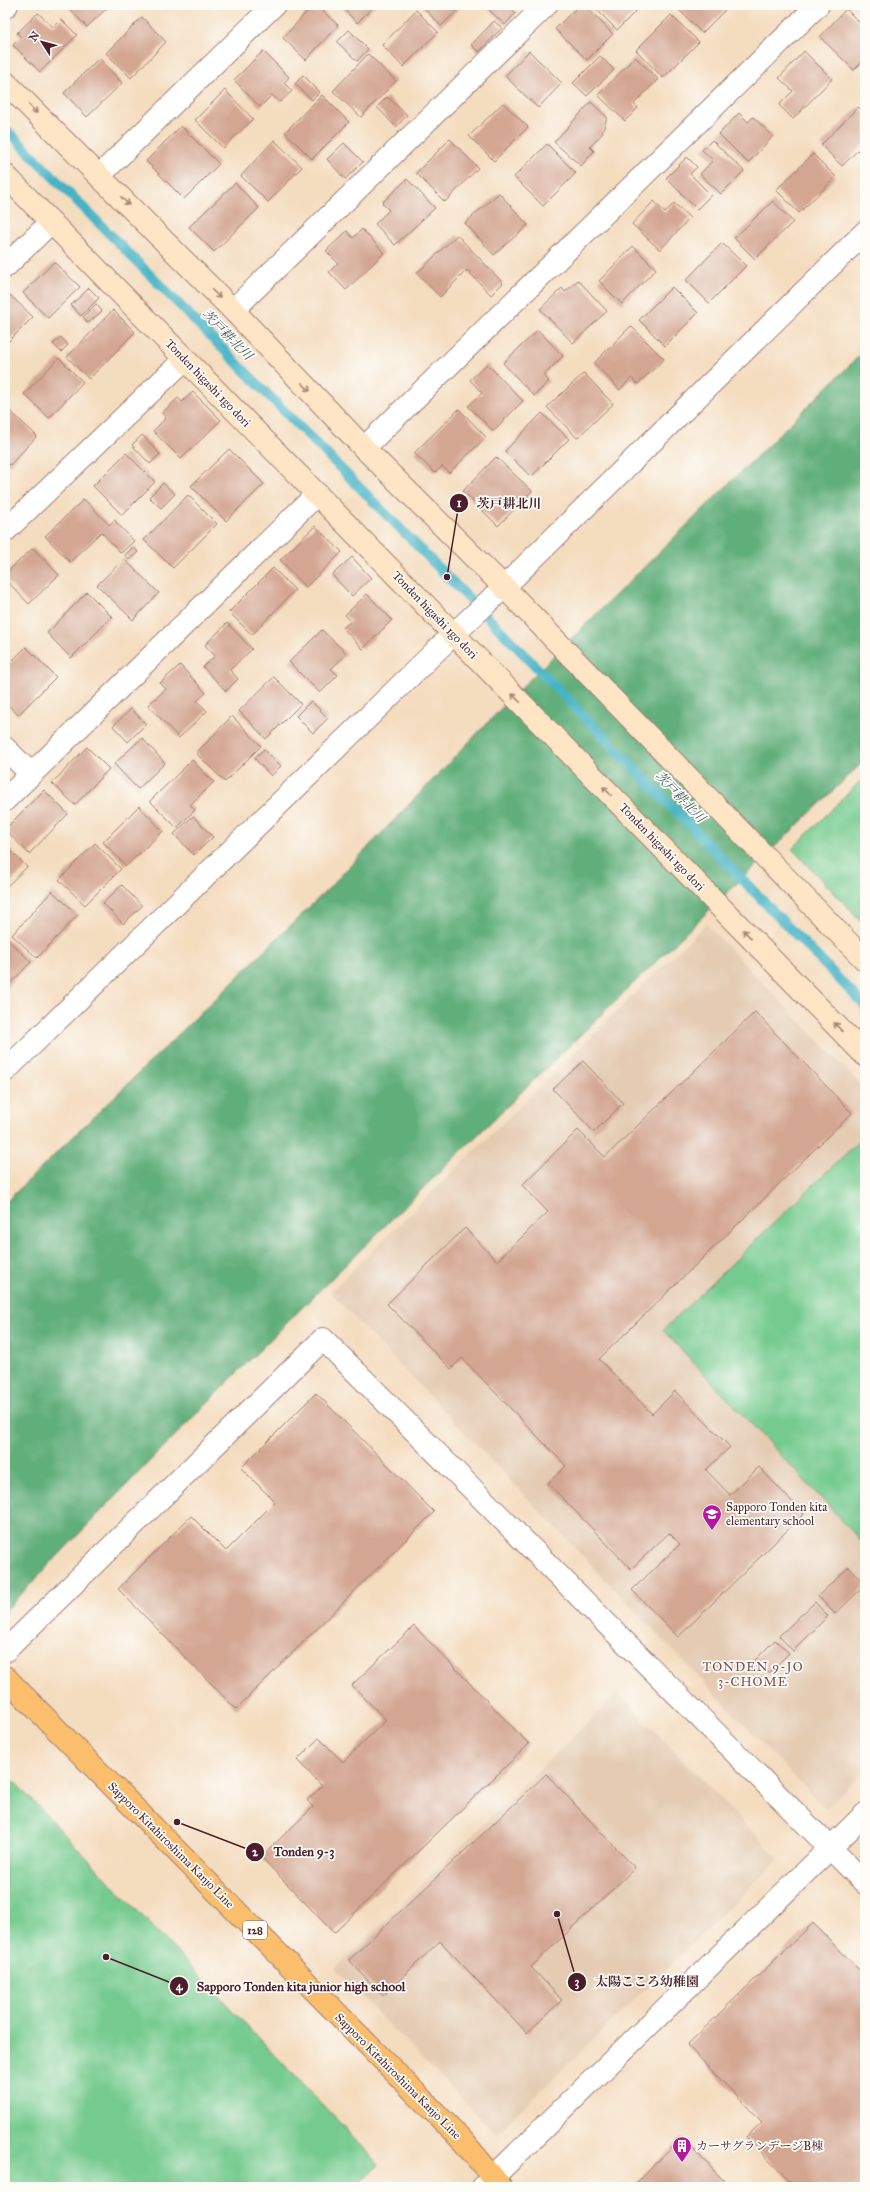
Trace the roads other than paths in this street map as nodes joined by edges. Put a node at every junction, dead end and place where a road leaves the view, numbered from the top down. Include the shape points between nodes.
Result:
1 (274, 5) edge
2 (546, 5) edge
3 (818, 5) edge
4 (5, 82) edge
5 (5, 175) edge
6 (100, 176) junction
7 (51, 222) junction
8 (865, 232) edge
9 (5, 267) edge
10 (233, 310) junction
11 (185, 359) junction
12 (364, 448) junction
13 (317, 494) junction
14 (5, 531) edge
15 (498, 592) junction
16 (461, 627) junction
17 (5, 748) edge
18 (31, 774) junction
19 (5, 800) edge
20 (865, 960) edge
21 (865, 1055) edge
22 (5, 1071) edge
23 (5, 1651) edge
24 (5, 1677) edge
25 (865, 1814) edge
26 (830, 1847) junction
27 (865, 1883) edge
28 (492, 2184) edge

1 - 6 street
2 - 10 street
3 - 12 street
4 -> 6 street
5 - 7 street, Tonden higashi 1go dori
6 -> 10 street
7 - 9 street
7 - 11 street, Tonden higashi 1go dori
8 - 15 street
10 -> 12 street
11 - 13 street, Tonden higashi 1go dori
11 - 14 street
12 - 15 street
13 - 16 street, Tonden higashi 1go dori
13 - 18 street
15 - 16 street
15 - 20 street
21 -> 16 street, Tonden higashi 1go dori
16 - 22 street
17 - 18 street
18 - 19 street
23 - 26 street via 323,1339
24 - 28 main road, Sapporo Kitahiroshima Kanjo Line / 128 via 462,2140
25 - 26 street
26 - 27 street
26 - 28 street

